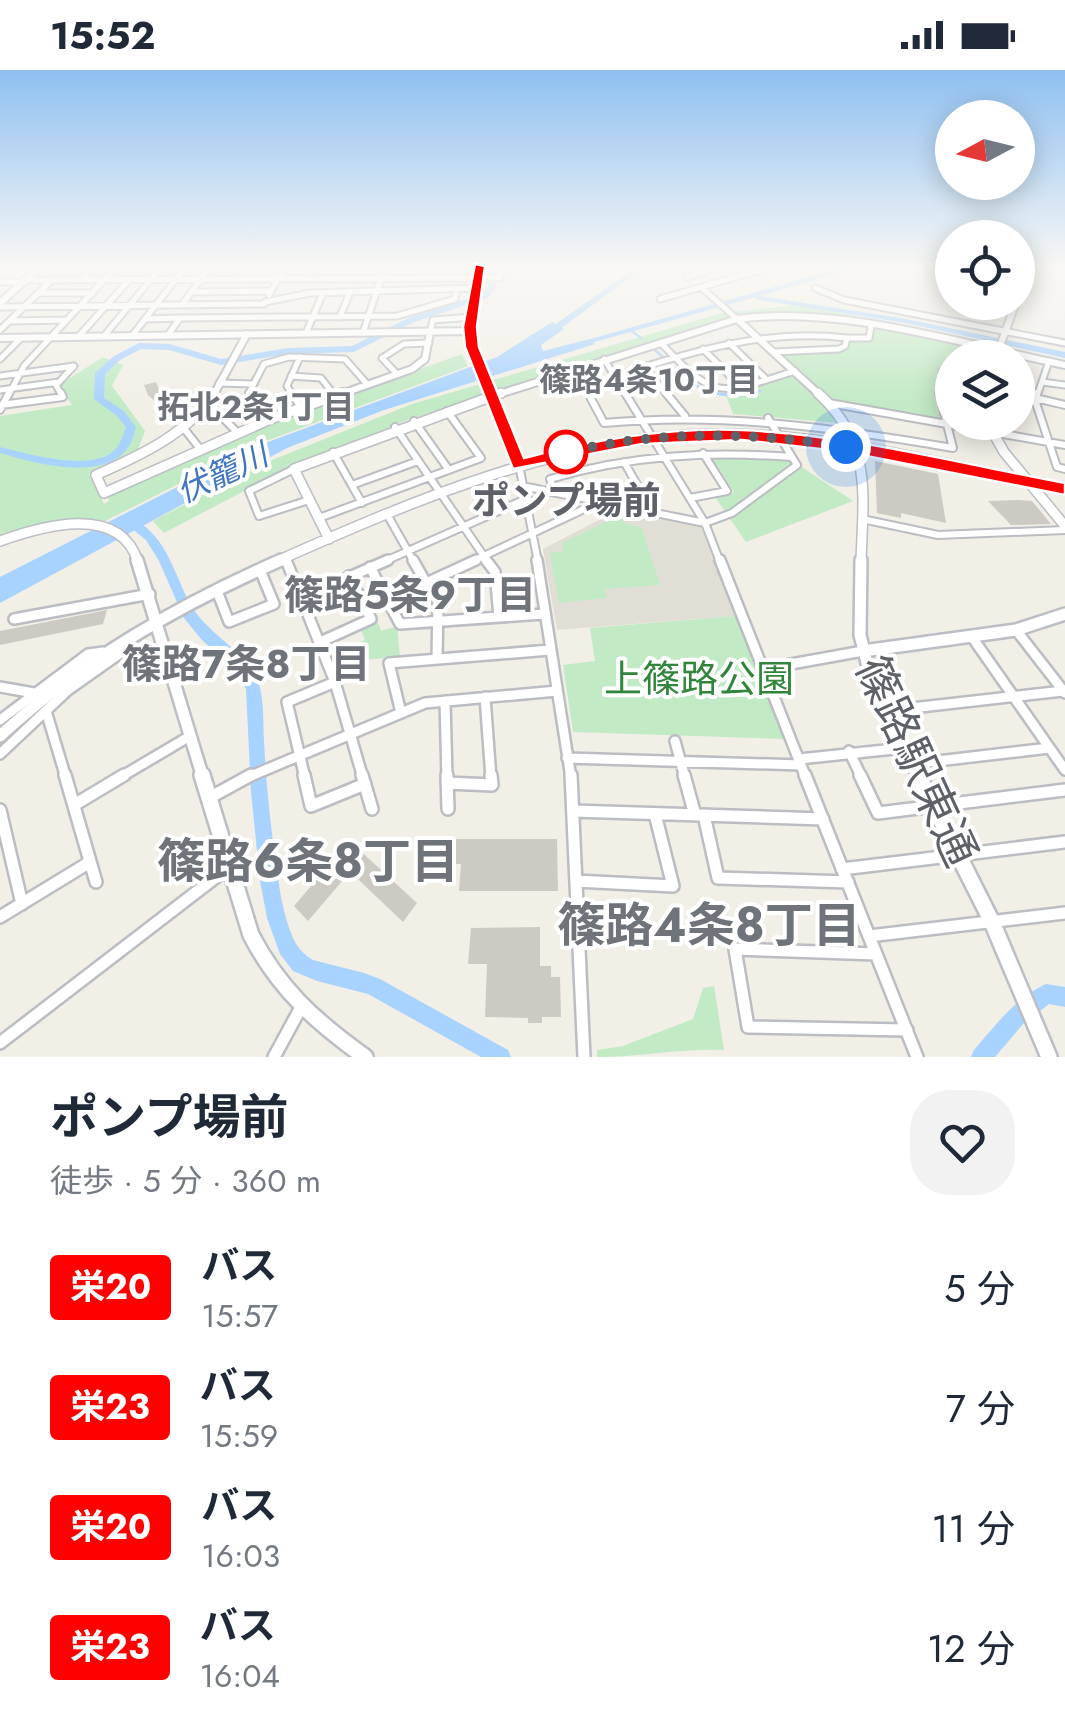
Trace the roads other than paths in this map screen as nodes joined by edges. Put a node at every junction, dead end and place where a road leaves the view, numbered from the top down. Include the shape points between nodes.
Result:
1 (19, 312) edge
2 (74, 312) edge
3 (101, 312) edge
4 (124, 312) edge
5 (150, 312) edge
6 (259, 312) edge
7 (287, 312) edge
8 (315, 312) edge
9 (342, 312) edge
10 (370, 312) edge
11 (398, 312) edge
12 (412, 312) edge
13 (473, 312) edge
14 (729, 312) edge
15 (905, 312) edge
16 (340, 316) junction
17 (369, 316) junction
18 (397, 316) junction
19 (734, 316) junction
20 (256, 317) junction
21 (285, 317) junction
22 (313, 317) junction
23 (472, 317) junction
24 (180, 318) junction
25 (145, 319) junction
26 (67, 320) junction
27 (1011, 320) edge
28 (10, 321) junction
29 (871, 326) junction
30 (0, 330) edge
31 (430, 332) junction
32 (470, 332) junction
33 (1007, 332) junction
34 (306, 333) junction
35 (363, 333) junction
36 (247, 334) junction
37 (168, 335) junction
38 (51, 336) junction
39 (79, 336) junction
40 (104, 336) junction
41 (132, 336) junction
42 (756, 336) junction
43 (0, 338) edge
44 (21, 338) junction
45 (847, 338) junction
46 (942, 340) edge
47 (1003, 340) edge
48 (729, 342) junction
49 (661, 343) junction
50 (428, 344) junction
51 (1065, 344) edge
52 (703, 348) junction
53 (773, 352) junction
54 (675, 357) junction
55 (300, 358) junction
56 (0, 359) edge
57 (604, 359) junction
58 (1035, 359) edge
59 (1048, 362) junction
60 (1065, 365) edge
61 (645, 367) junction
62 (575, 368) junction
63 (794, 371) junction
64 (21, 373) junction
65 (397, 374) junction
66 (0, 376) edge
67 (291, 376) junction
68 (615, 376) junction
69 (766, 378) junction
70 (59, 382) junction
71 (1042, 382) junction
72 (219, 383) junction
73 (254, 384) junction
74 (367, 384) junction
75 (739, 385) junction
76 (1065, 386) edge
77 (13, 388) junction
78 (0, 390) edge
79 (489, 392) junction
80 (335, 396) junction
81 (1035, 400) junction
82 (829, 402) junction
83 (208, 403) junction
84 (1065, 405) edge
85 (1, 406) edge
86 (301, 408) junction
87 (446, 410) junction
88 (685, 416) junction
89 (273, 418) junction
90 (640, 418) junction
91 (768, 418) junction
92 (413, 421) junction
93 (935, 422) edge
94 (182, 426) junction
95 (395, 427) junction
96 (851, 430) junction
97 (238, 433) junction
98 (652, 437) junction
99 (781, 438) junction
100 (1035, 438) edge
101 (950, 440) edge
102 (999, 440) edge
103 (1049, 442) junction
104 (924, 443) junction
105 (1065, 445) edge
106 (201, 450) junction
107 (860, 450) junction
108 (333, 452) junction
109 (703, 454) junction
110 (664, 456) junction
111 (792, 457) junction
112 (418, 460) junction
113 (624, 462) junction
114 (929, 463) junction
115 (519, 465) junction
116 (1065, 468) edge
117 (294, 469) junction
118 (449, 470) junction
119 (430, 478) junction
120 (1028, 482) junction
121 (352, 485) junction
122 (1065, 489) edge
123 (528, 492) junction
124 (555, 493) junction
125 (442, 495) junction
126 (690, 498) junction
127 (309, 500) junction
128 (600, 502) junction
129 (362, 503) junction
130 (634, 509) junction
131 (388, 516) junction
132 (319, 518) junction
133 (862, 518) junction
134 (705, 523) junction
135 (464, 526) junction
136 (1065, 528) edge
137 (534, 534) junction
138 (330, 539) junction
139 (0, 541) edge
140 (408, 550) junction
141 (484, 556) junction
142 (285, 558) junction
143 (370, 567) junction
144 (260, 570) junction
145 (349, 576) junction
146 (426, 582) junction
147 (217, 591) junction
148 (150, 594) junction
149 (300, 598) junction
150 (544, 614) junction
151 (1065, 614) edge
152 (500, 617) junction
153 (14, 620) dead end
154 (158, 622) junction
155 (438, 622) junction
156 (1016, 630) junction
157 (132, 637) junction
158 (972, 637) junction
159 (320, 642) junction
160 (550, 650) junction
161 (863, 651) junction
162 (106, 652) junction
163 (437, 659) junction
164 (763, 670) junction
165 (335, 682) junction
166 (0, 687) edge
167 (557, 691) junction
168 (1064, 692) edge
169 (34, 693) junction
170 (1014, 696) junction
171 (485, 698) junction
172 (445, 701) junction
173 (46, 711) junction
174 (885, 711) junction
175 (401, 713) junction
176 (0, 720) edge
177 (351, 734) junction
178 (0, 736) edge
179 (192, 736) junction
180 (675, 741) dead end
181 (904, 748) junction
182 (1049, 748) junction
183 (850, 751) junction
184 (0, 754) edge
185 (298, 756) junction
186 (568, 758) junction
187 (681, 761) junction
188 (800, 762) junction
189 (912, 764) junction
190 (1065, 770) edge
191 (448, 783) junction
192 (365, 784) junction
193 (1065, 790) edge
194 (209, 798) junction
195 (74, 805) junction
196 (933, 805) junction
197 (372, 808) dead end
198 (448, 809) dead end
199 (0, 810) edge
200 (573, 811) junction
201 (656, 814) junction
202 (700, 815) junction
203 (822, 818) junction
204 (1065, 842) edge
205 (959, 856) junction
206 (90, 862) junction
207 (229, 867) junction
208 (842, 869) junction
209 (576, 881) junction
210 (96, 882) dead end
211 (848, 882) junction
212 (22, 904) junction
213 (1065, 913) edge
214 (0, 918) edge
215 (992, 922) junction
216 (869, 936) junction
217 (876, 954) junction
218 (299, 1010) junction
219 (906, 1030) junction
220 (0, 1043) edge
221 (357, 1055) edge
222 (274, 1057) edge
223 (584, 1057) edge
224 (917, 1057) edge
225 (1049, 1057) edge

1 - 28 street
2 - 26 street
3 - 39 street
4 - 40 street
5 - 25 street
6 - 20 street
7 - 21 street
8 - 22 street
9 - 16 street
10 - 17 street
11 - 18 street
12 - 18 street
13 - 23 street
14 - 19 street
15 - 33 street
16 - 17 street
16 - 22 street
17 - 18 street
17 - 35 street
19 - 29 street via 794,314
19 - 42 street
19 - 49 street
20 - 21 street
20 - 24 street
20 - 36 street
21 - 22 street
22 - 34 street
23 - 31 street via 432,320
23 - 32 street
24 - 25 street
24 - 37 street
25 - 41 street
26 - 28 street
26 - 38 street
27 - 33 street
28 - 30 street
29 - 45 street via 869,338
29 - 46 street
31 - 32 street
31 - 35 street
31 - 50 street
32 - 79 street
33 - 47 street
33 - 51 street
34 - 35 street
34 - 36 street
36 - 37 street
36 - 72 street
37 - 41 street
38 - 39 street
38 - 44 street
38 - 64 street
39 - 40 street
40 - 41 street
42 - 45 street via 806,332
42 - 48 street
42 - 53 street
43 - 44 street
44 - 56 street
45 - 53 street via 832,350
48 - 52 street
48 - 69 street
49 - 54 street
49 - 57 street
50 - 65 street via 421,364
50 - 65 street via 404,344 382,358
52 - 54 street
52 - 75 street
53 - 63 street
54 - 61 street
54 - 75 street via 702,384
55 - 67 street
55 - 73 street via 264,364
55 - 74 street via 345,359
57 - 62 street
57 - 68 street
58 - 59 street
59 - 60 street
59 - 71 street
61 - 68 street
61 - 88 street
62 - 79 street
62 - 90 street via 604,423
63 - 69 street
63 - 82 street
64 - 66 street
64 - 70 street via 74,366
64 - 77 street
65 - 74 street
67 - 80 street via 321,378
67 - 86 street via 287,386
68 - 90 street
69 - 75 street
70 - 77 street
70 - 85 street via 63,397
71 - 76 street
71 - 81 street
72 - 73 street
72 - 83 street
73 - 89 street via 249,393
74 - 80 street
77 - 78 street
77 - 85 street
79 - 87 street
79 - 115 street
80 - 86 street
81 - 84 street
81 - 103 street
82 - 93 street
82 - 96 street
83 - 94 street
83 - 97 street
86 - 89 street
87 - 92 street
87 - 118 street via 481,458
88 - 90 street
88 - 91 street
89 - 97 street
90 - 98 street
91 - 96 street
91 - 99 street
92 - 95 street
92 - 118 street
94 - 106 street
94 - 106 street via 96,475 104,493
95 - 108 street
95 - 112 street
96 - 104 street
96 - 107 street
97 - 106 street
98 - 99 street
98 - 110 street
98 - 115 street
99 - 107 street
99 - 111 street
100 - 103 street
101 - 104 street via 953,448
102 - 120 street
103 - 105 street
103 - 116 street via 1058,467
104 - 114 street
107 - 114 street
107 - 133 street, 篠路駅東通
108 - 117 street
108 - 121 street
109 - 110 street
109 - 111 street
109 - 126 street via 728,490
110 - 113 street
110 - 126 street
111 - 134 street via 797,465 732,513
112 - 119 street
112 - 121 street
113 - 124 street via 550,479
113 - 130 street via 639,488
114 - 120 street
115 - 123 street
115 - 125 street
117 - 127 street
117 - 127 street via 248,492 259,516
118 - 119 street
119 - 125 street
119 - 129 street
120 - 122 street
120 - 136 street
121 - 129 street
123 - 124 street
123 - 135 street
123 - 137 street
124 - 128 street
125 - 131 street
125 - 135 street
126 - 134 street
127 - 132 street
128 - 130 street
128 - 137 street
129 - 132 street
130 - 134 street
131 - 138 street
131 - 140 street
132 - 138 street
133 - 136 street via 938,534
133 - 161 street, 篠路駅東通
134 - 164 street
135 - 140 street
135 - 141 street
137 - 141 street
137 - 150 street
138 - 142 street
139 - 148 street via 72,524 115,532 134,547
140 - 143 street
140 - 146 street
141 - 146 street
141 - 152 street via 495,572
142 - 144 street
142 - 149 street
143 - 145 street
143 - 155 street via 400,624
144 - 147 street
144 - 147 street via 274,604 228,622
145 - 149 street
145 - 159 street via 371,619
146 - 155 street via 438,600
147 - 154 street
148 - 153 street
148 - 154 street
149 - 159 street
150 - 152 street
150 - 160 street
151 - 156 street
152 - 155 street
154 - 157 street
154 - 179 street
155 - 163 street
156 - 158 street
156 - 168 street
157 - 162 street
157 - 173 street via 126,649
158 - 161 street
158 - 170 street
159 - 165 street
160 - 163 street
160 - 167 street
161 - 164 street
161 - 174 street, 篠路駅東通
162 - 169 street via 88,654
162 - 178 street
163 - 175 street via 389,663
164 - 188 street
165 - 177 street
165 - 185 street via 287,702
166 - 169 street
167 - 171 street
167 - 186 street
168 - 170 street
169 - 176 street
170 - 174 street
170 - 182 street
171 - 172 street
171 - 191 street via 492,785
172 - 175 street
172 - 191 street
173 - 184 street
173 - 195 street
174 - 181 street, 篠路駅東通
175 - 177 street
177 - 185 street
177 - 192 street
179 - 194 street
179 - 195 street
180 - 187 street
181 - 183 street
181 - 189 street, 篠路駅東通
182 - 189 street
182 - 190 street
183 - 188 street
183 - 196 street via 878,813
185 - 192 street via 312,806
185 - 194 street
186 - 187 street
186 - 200 street
187 - 188 street
187 - 202 street
188 - 203 street
189 - 196 street, 篠路駅東通
191 - 198 street
192 - 197 street
193 - 196 street
194 - 207 street
195 - 206 street
196 - 205 street, 篠路駅東通
199 - 212 street
200 - 201 street
200 - 209 street
201 - 202 street
201 - 209 street via 673,886
202 - 203 street
202 - 211 street via 718,878
203 - 208 street
204 - 205 street
205 - 208 street
205 - 215 street, 篠路駅東通
206 - 210 street
206 - 212 street
207 - 218 street via 270,975
207 - 220 street
208 - 211 street
209 - 223 street
211 - 216 street
212 - 214 street
213 - 215 street
215 - 216 street
215 - 225 street, 篠路駅東通
216 - 217 street
217 - 219 street
217 - 219 street via 735,949 748,1027
218 - 221 street
218 - 222 street
219 - 224 street

